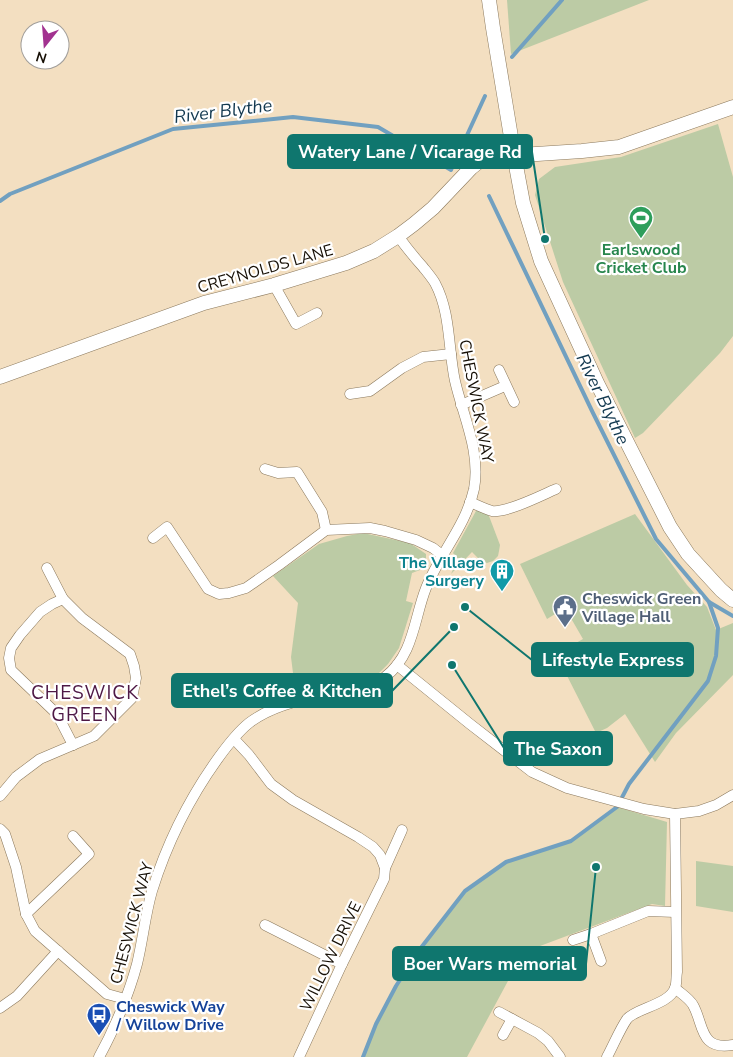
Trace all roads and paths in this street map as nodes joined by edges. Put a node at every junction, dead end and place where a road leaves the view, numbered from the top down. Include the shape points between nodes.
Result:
1 (489, 0) edge
2 (733, 107) edge
3 (514, 155) junction
4 (398, 236) junction
5 (274, 285) junction
6 (317, 313) dead end
7 (451, 354) junction
8 (499, 370) dead end
9 (0, 377) edge
10 (506, 386) junction
11 (350, 394) dead end
12 (514, 402) dead end
13 (461, 405) junction
14 (265, 469) dead end
15 (556, 488) dead end
16 (470, 502) junction
17 (326, 530) junction
18 (152, 538) dead end
19 (442, 555) junction
20 (47, 568) dead end
21 (63, 599) junction
22 (733, 600) edge
23 (397, 665) junction
24 (234, 739) junction
25 (72, 745) junction
26 (733, 795) edge
27 (0, 796) edge
28 (675, 814) junction
29 (0, 829) edge
30 (402, 830) dead end
31 (72, 836) dead end
32 (385, 868) junction
33 (675, 912) junction
34 (26, 914) junction
35 (265, 925) dead end
36 (591, 934) junction
37 (573, 940) dead end
38 (58, 951) junction
39 (601, 961) dead end
40 (342, 964) junction
41 (675, 988) junction
42 (125, 999) junction
43 (0, 1008) edge
44 (499, 1012) dead end
45 (512, 1019) junction
46 (503, 1035) dead end
47 (733, 1044) edge
48 (100, 1057) edge
49 (299, 1057) edge
50 (560, 1057) edge
51 (607, 1057) edge

1 - 3 street
2 - 3 street, CREYNOLDS LANE via 619,147
3 - 4 street, CREYNOLDS LANE via 481,160 433,208
3 - 22 street via 523,203 541,261 597,383 670,527 688,554
4 - 5 street, CREYNOLDS LANE via 346,264
4 - 7 street, CHESWICK WAY via 434,282 445,310
5 - 6 street via 296,324
5 - 9 street, CREYNOLDS LANE via 204,303
7 - 11 street via 423,357 370,391
7 - 13 street, CHESWICK WAY
8 - 10 street
10 - 12 street
10 - 13 street
13 - 16 street, CHESWICK WAY via 476,466
14 - 17 street via 278,473 296,472 322,512
15 - 16 street via 500,510 492,511
16 - 19 street, CHESWICK WAY via 461,525
17 - 18 street via 246,588 219,594 208,589 167,527
17 - 19 street via 370,528 385,531 416,540
19 - 23 street, CHESWICK WAY via 425,591 410,643
20 - 21 street
21 - 25 street via 40,612 11,648 9,658 11,670 57,714
21 - 25 street via 82,618 130,654 136,678 132,698 117,714 94,736
23 - 24 street, CHESWICK WAY via 369,686 278,707 247,724
23 - 28 street via 532,772 584,793
24 - 32 street via 272,784 373,848
24 - 42 street, CHESWICK WAY via 197,792 166,850 152,891 136,966
25 - 27 street via 40,759 16,777
26 - 28 street via 700,811
28 - 33 street
29 - 34 street via 5,834 16,867
30 - 32 street, WILLOW DRIVE
31 - 34 street via 88,854
32 - 40 street, WILLOW DRIVE via 384,879
33 - 36 street via 648,911
33 - 41 street
34 - 38 street via 35,931
35 - 40 street
36 - 37 street
36 - 39 street
38 - 42 street via 107,994
38 - 43 street via 17,996
40 - 49 street, WILLOW DRIVE
41 - 47 street via 692,1004 707,1039 718,1045
41 - 51 street via 654,1006 628,1018
42 - 48 street, CHESWICK WAY
44 - 45 street
45 - 46 street
45 - 50 street via 538,1033

